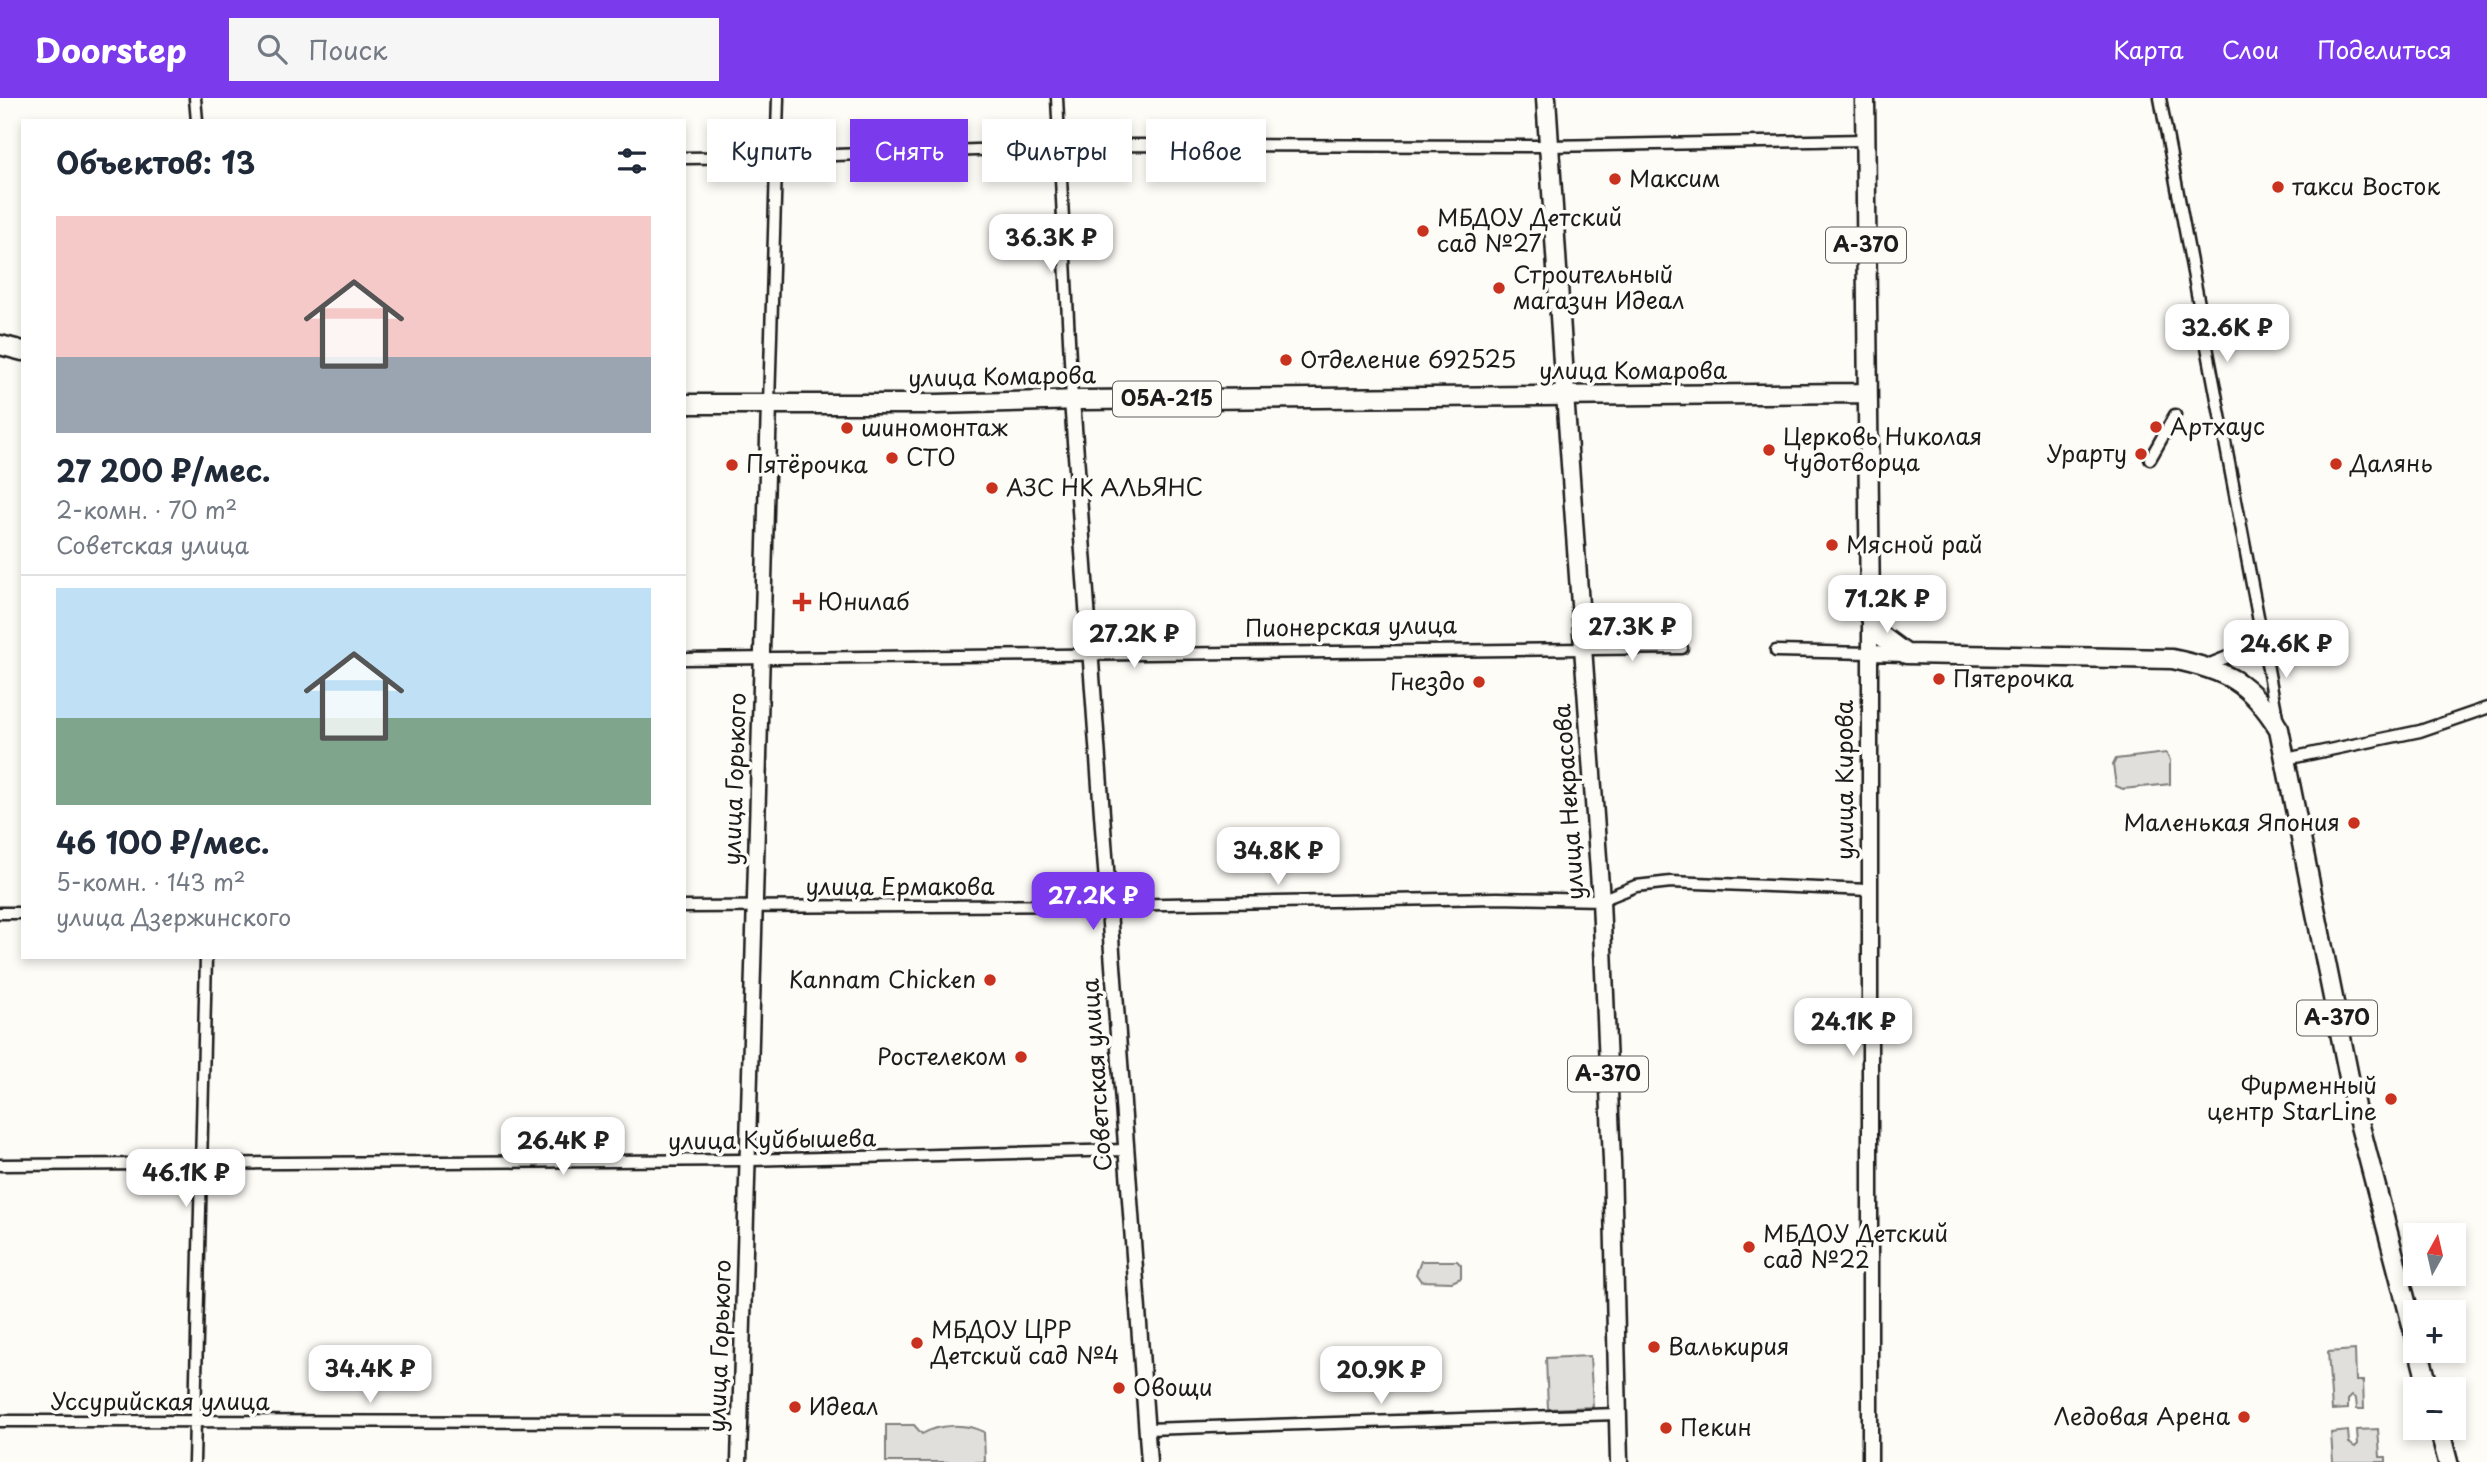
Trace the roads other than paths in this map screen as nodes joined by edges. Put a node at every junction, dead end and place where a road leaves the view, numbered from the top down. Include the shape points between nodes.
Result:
1 (195, 98) edge
2 (778, 98) edge
3 (1057, 98) edge
4 (1546, 98) edge
5 (1866, 98) edge
6 (2160, 98) edge
7 (197, 119) edge
8 (778, 119) edge
9 (1058, 119) edge
10 (1865, 140) junction
11 (1132, 145) edge
12 (1549, 146) junction
13 (982, 149) edge
14 (836, 156) edge
15 (686, 158) edge
16 (707, 158) edge
17 (777, 182) edge
18 (1062, 182) edge
19 (1867, 393) junction
20 (1564, 394) junction
21 (1072, 400) junction
22 (686, 404) edge
23 (769, 404) junction
24 (2175, 415) dead end
25 (2150, 459) dead end
26 (1870, 616) junction
27 (2263, 636) junction
28 (1583, 648) junction
29 (1682, 648) dead end
30 (1776, 651) dead end
31 (1870, 653) junction
32 (1906, 654) junction
33 (1091, 655) junction
34 (761, 658) junction
35 (686, 659) edge
36 (2205, 666) junction
37 (2487, 708) edge
38 (2279, 729) junction
39 (2286, 759) junction
40 (1869, 890) junction
41 (1601, 900) junction
42 (1109, 905) junction
43 (686, 907) edge
44 (754, 907) junction
45 (0, 913) edge
46 (21, 913) edge
47 (206, 959) edge
48 (1125, 1150) junction
49 (749, 1160) junction
50 (202, 1164) junction
51 (0, 1165) edge
52 (2406, 1300) edge
53 (1617, 1414) junction
54 (0, 1421) edge
55 (196, 1421) junction
56 (740, 1422) junction
57 (1147, 1429) junction
58 (2442, 1440) edge
59 (194, 1462) edge
60 (739, 1462) edge
61 (1149, 1462) edge
62 (1619, 1462) edge
63 (1870, 1462) edge
64 (2448, 1462) edge

1 - 7 street
2 - 8 street, улица Горького
3 - 9 street, Советская улица
4 - 12 highway, улица Некрасова / А-370
5 - 10 highway, улица Кирова / А-370
6 - 27 street
10 - 12 street
10 - 19 highway, улица Кирова / А-370
11 - 12 street
12 - 20 highway, улица Некрасова / А-370
13 - 14 street
15 - 16 street
17 - 23 street, улица Горького
18 - 21 street, Советская улица
19 - 20 highway, улица Комарова
19 - 26 highway, улица Кирова / А-370
20 - 21 highway, улица Комарова / 05А-215
20 - 28 main road, улица Некрасова / А-370
21 - 23 highway, улица Комарова / 05А-215
21 - 33 main road, Советская улица
22 - 23 highway, улица Комарова / 05А-215
23 - 34 main road, улица Горького
24 - 25 street
26 - 31 main road, улица Кирова
26 - 32 highway via 1879,634
27 - 36 street via 2245,650
27 - 38 street
28 - 29 street, Пионерская улица
28 - 33 street, Пионерская улица
28 - 41 main road, улица Некрасова / А-370
30 - 31 street
31 - 32 main road
31 - 40 main road, улица Кирова
32 - 36 highway, А-370 via 2161,658
33 - 34 street, Пионерская улица
33 - 42 main road, Советская улица
34 - 35 street, Пионерская улица
34 - 44 main road, улица Горького
36 - 38 highway, А-370 via 2238,682 2262,701
37 - 39 street via 2420,731
38 - 39 highway, А-370
39 - 52 highway, А-370 via 2355,1107
40 - 41 street, улица Ермакова via 1671,882 1636,886
40 - 63 main road, улица Кирова
41 - 42 street, улица Ермакова
41 - 53 main road, улица Некрасова / А-370
42 - 44 street, улица Ермакова
42 - 48 main road, Советская улица
43 - 44 street, улица Ермакова
44 - 49 main road, улица Горького
45 - 46 street
47 - 50 street
48 - 49 street, улица Куйбышева
48 - 57 main road, Советская улица
49 - 50 street, улица Куйбышева
49 - 56 main road, улица Горького
50 - 51 street, улица Куйбышева
50 - 55 street
53 - 57 street
53 - 62 main road, улица Некрасова / А-370
54 - 55 street, Уссурийская улица
55 - 56 street, Уссурийская улица
55 - 59 street
56 - 60 main road, улица Горького
57 - 61 main road, Советская улица
58 - 64 highway

